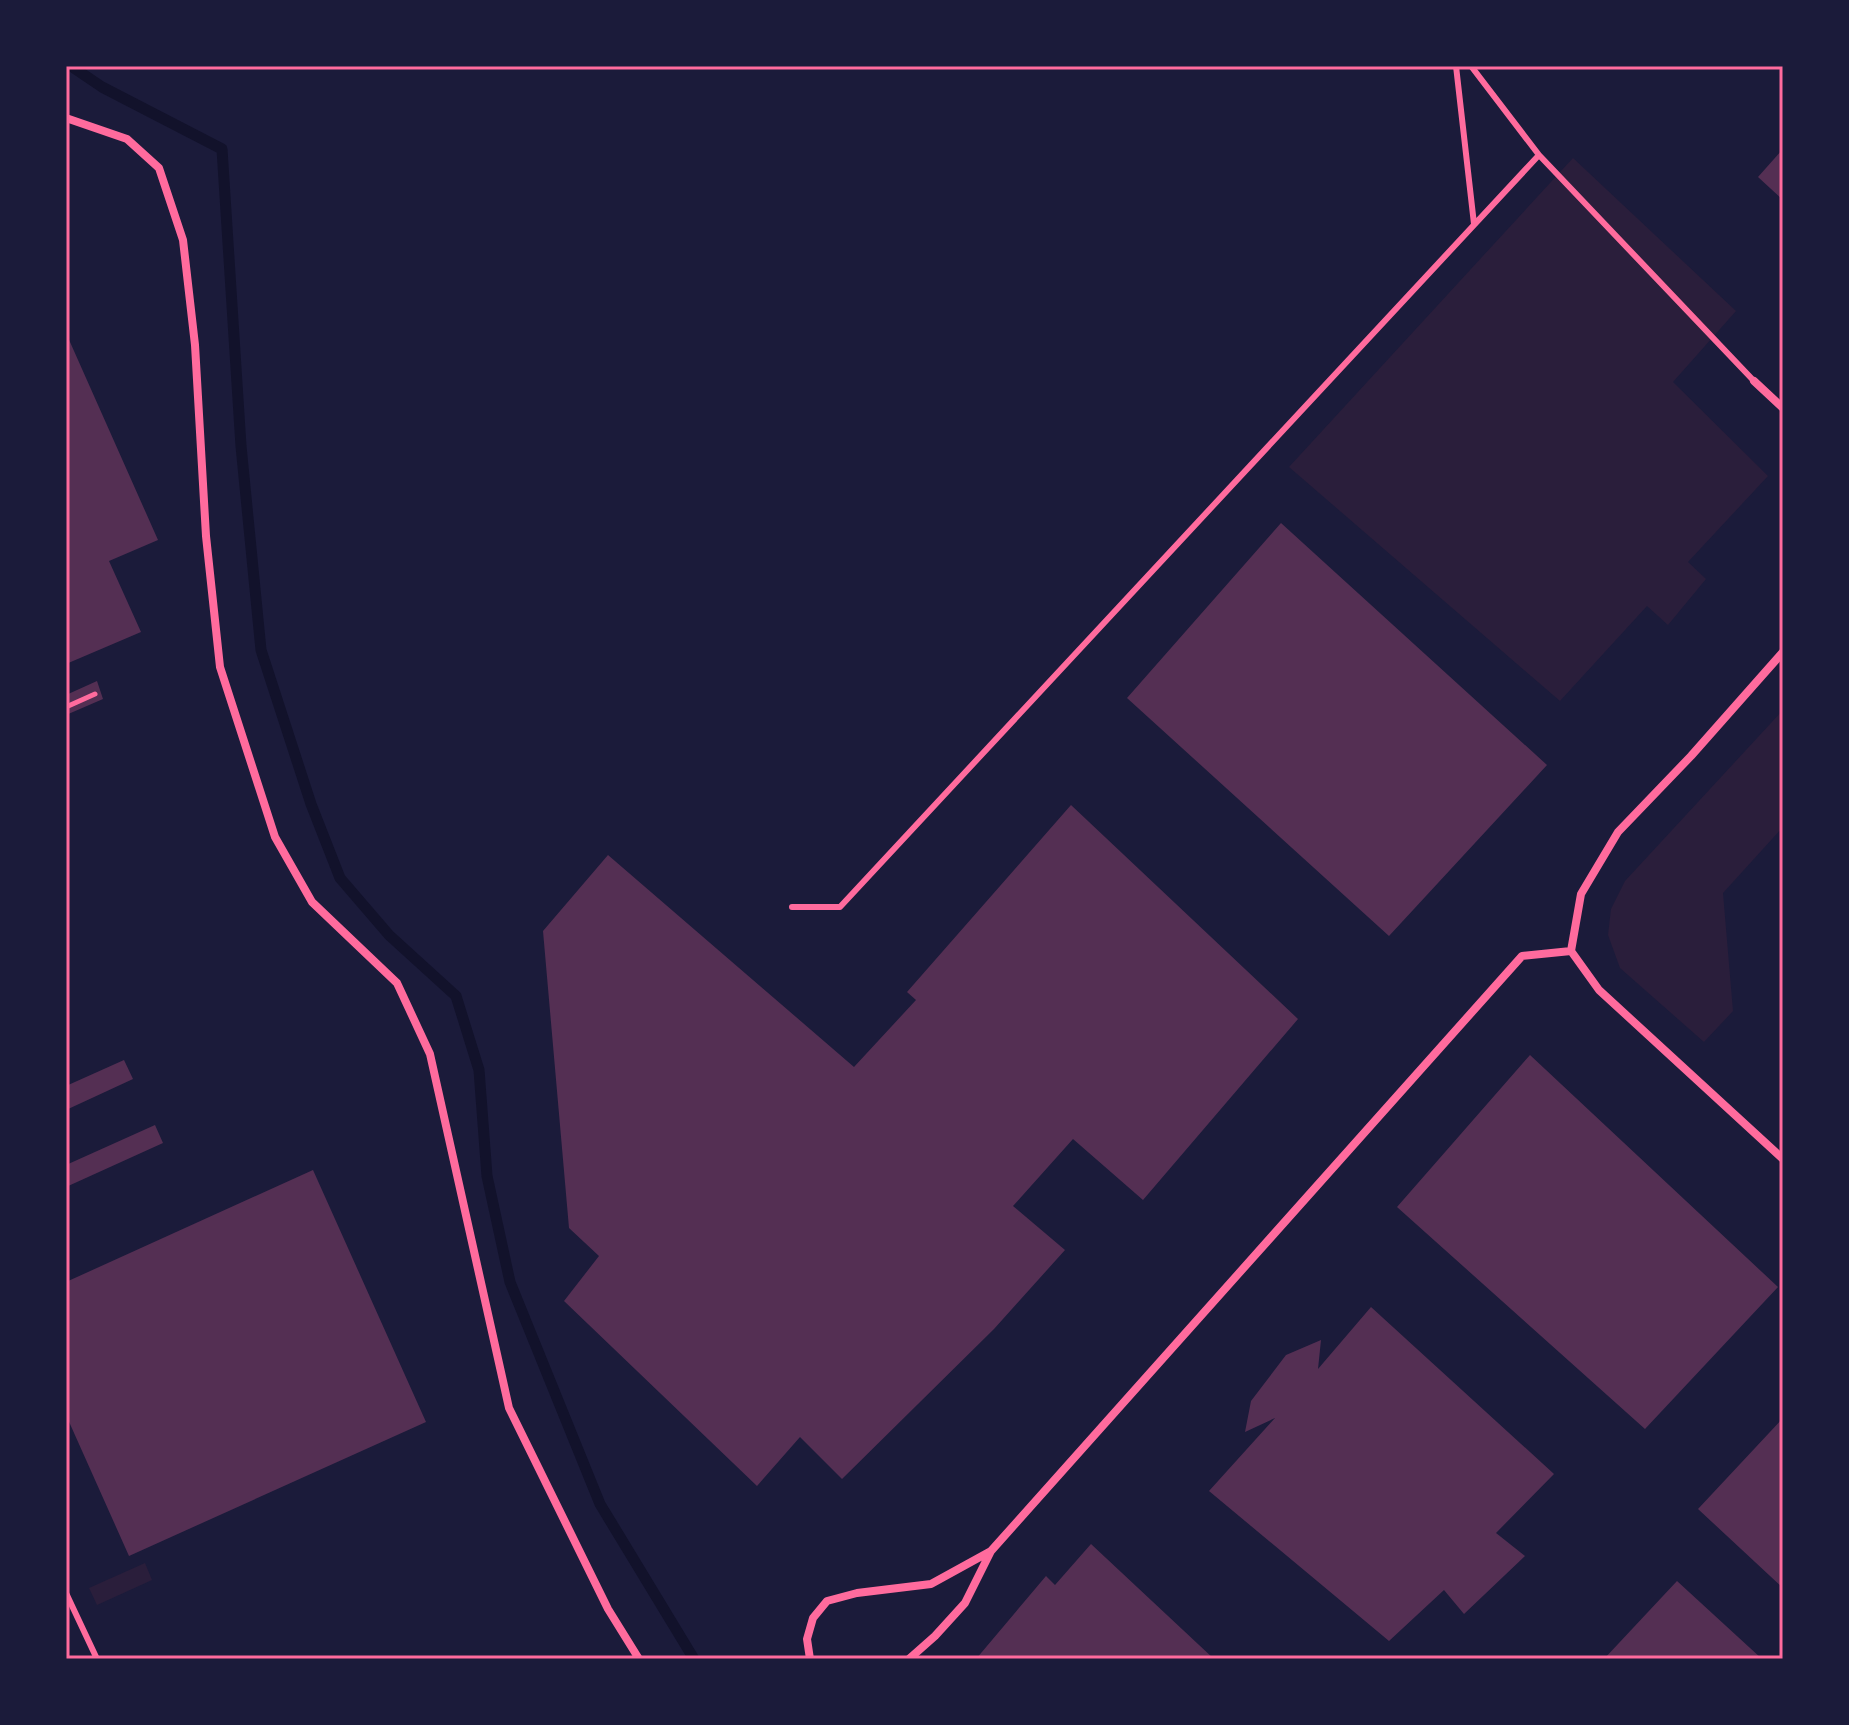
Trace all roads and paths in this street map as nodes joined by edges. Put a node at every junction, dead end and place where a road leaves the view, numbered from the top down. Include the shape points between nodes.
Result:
1 (1456, 66) edge
2 (1471, 66) edge
3 (66, 118) edge
4 (1539, 155) junction
5 (1474, 224) junction
6 (1754, 381) joint
7 (1783, 408) edge
8 (1783, 652) edge
9 (95, 694) dead end
10 (66, 707) edge
11 (792, 907) dead end
12 (1571, 951) junction
13 (1783, 1159) edge
14 (991, 1551) junction
15 (66, 1593) edge
16 (97, 1659) edge
17 (639, 1659) edge
18 (810, 1659) edge
19 (909, 1659) edge

1 - 5 lane
2 - 4 lane
3 - 17 street via 127,139 159,168 183,240 220,667 275,837 312,902 397,983 430,1054 509,1408 608,1609
4 - 5 lane
4 - 6 lane
5 - 11 lane via 840,907
6 - 7 street
8 - 12 street via 1618,832 1581,894
9 - 10 path
12 - 13 street via 1599,990
12 - 14 street via 1522,956
14 - 18 street via 931,1584 827,1601 813,1618 807,1639
14 - 19 street via 965,1603
15 - 16 lane

